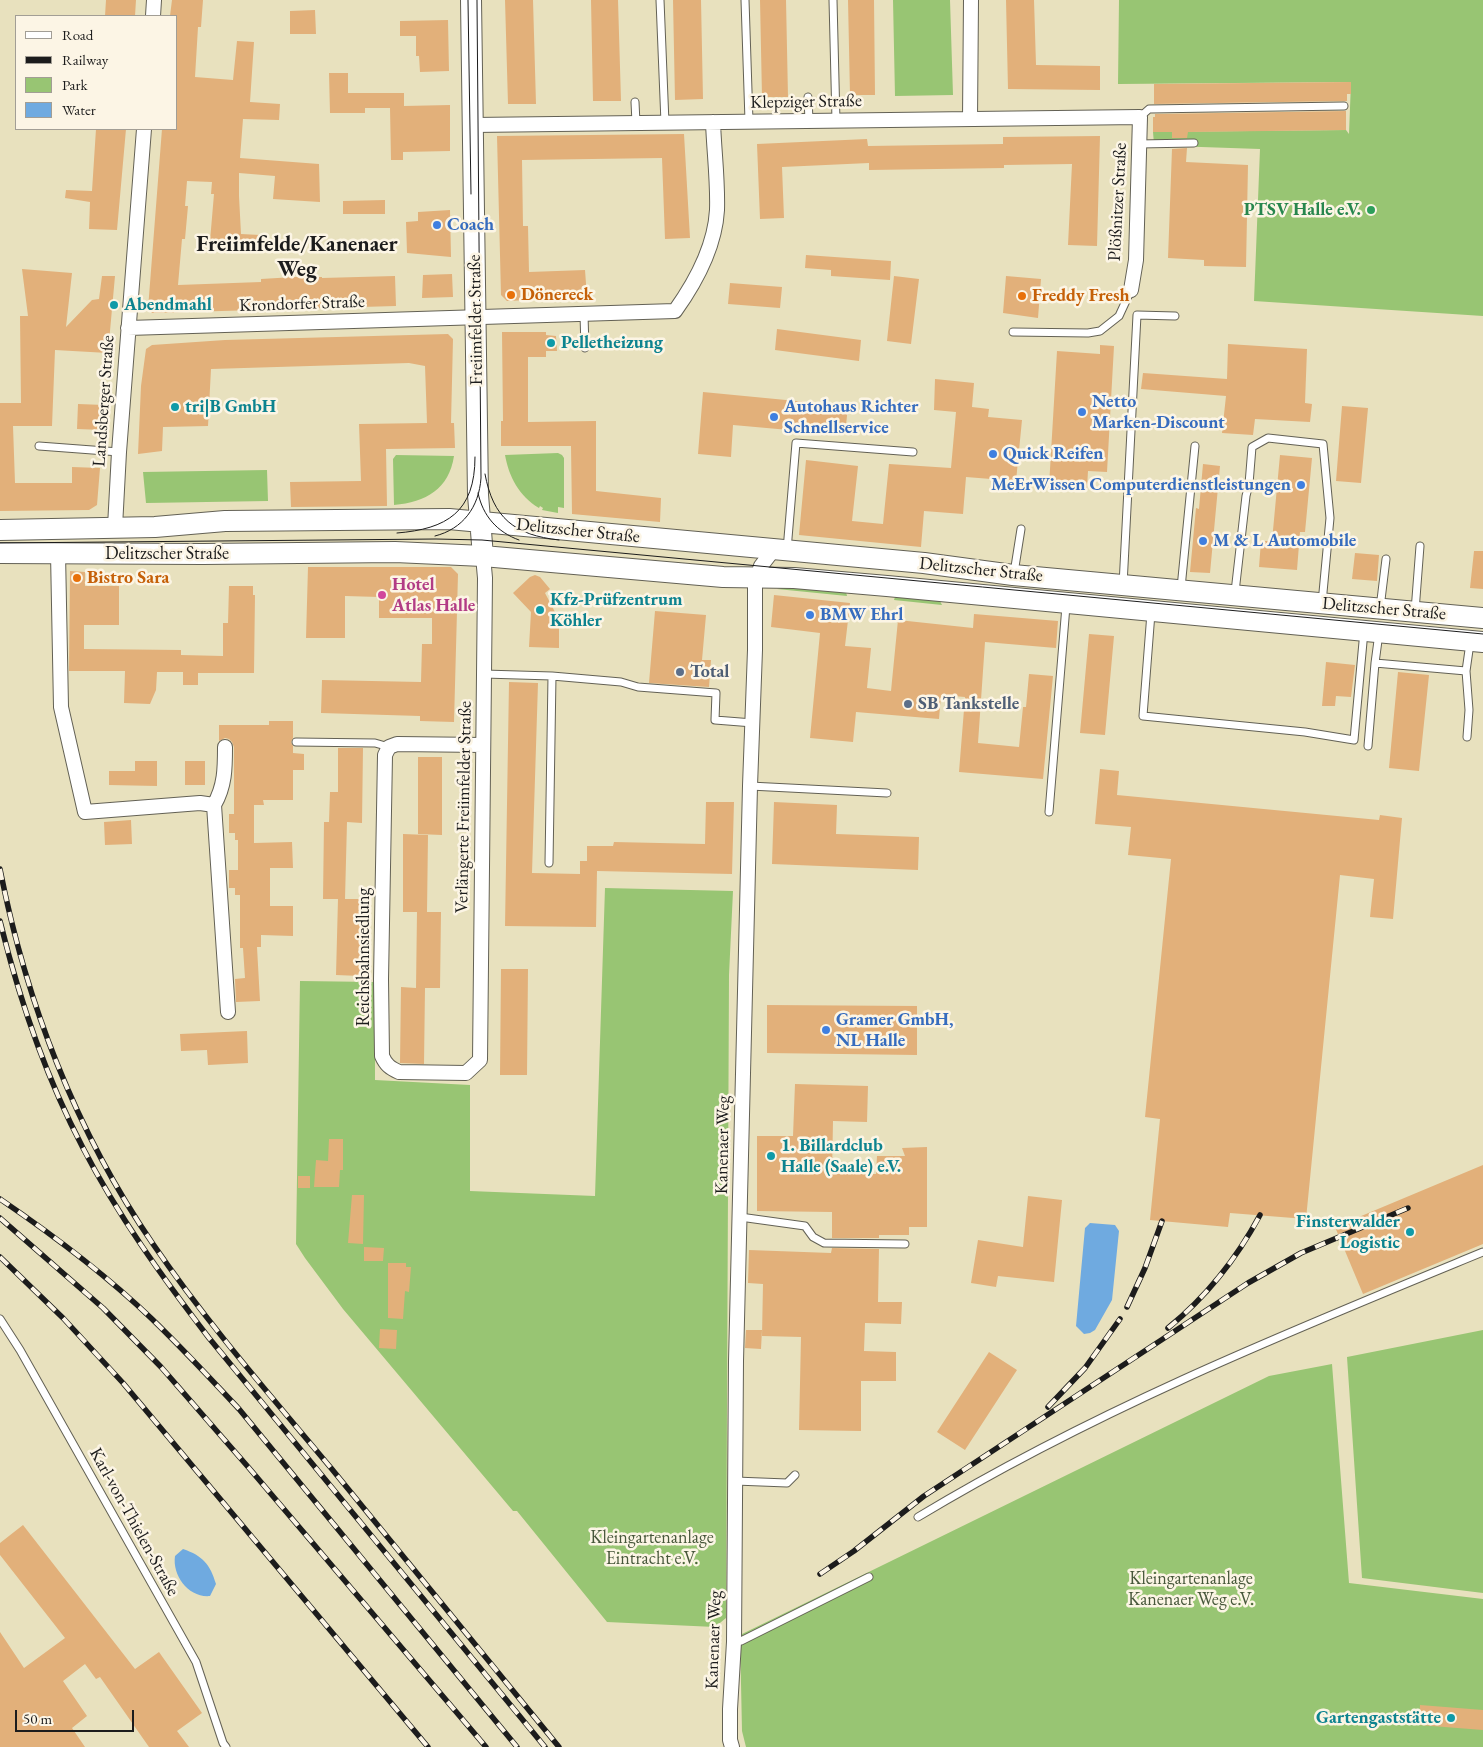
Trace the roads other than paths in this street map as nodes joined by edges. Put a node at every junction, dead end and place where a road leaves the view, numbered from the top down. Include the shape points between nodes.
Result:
1 (154, 0) edge
2 (471, 0) edge
3 (660, 0) edge
4 (745, 0) edge
5 (833, 0) edge
6 (971, 0) edge
7 (153, 15) edge
8 (808, 97) dead end
9 (635, 102) dead end
10 (1344, 106) dead end
11 (1140, 117) junction
12 (970, 119) junction
13 (836, 120) junction
14 (749, 121) junction
15 (809, 121) junction
16 (713, 122) junction
17 (636, 123) junction
18 (665, 123) junction
19 (473, 125) junction
20 (144, 130) edge
21 (1194, 143) dead end
22 (1143, 144) junction
23 (1142, 263) dead end
24 (1131, 290) joint
25 (584, 315) junction
26 (1176, 316) dead end
27 (477, 318) junction
28 (128, 328) junction
29 (1013, 332) dead end
30 (585, 348) dead end
31 (39, 446) dead end
32 (1195, 446) dead end
33 (119, 452) junction
34 (913, 452) dead end
35 (480, 521) junction
36 (115, 527) junction
37 (1021, 529) dead end
38 (0, 530) edge
39 (1420, 546) dead end
40 (780, 550) junction
41 (0, 553) edge
42 (58, 553) junction
43 (483, 556) junction
44 (1386, 559) dead end
45 (1013, 575) junction
46 (757, 578) junction
47 (1123, 585) junction
48 (1181, 590) junction
49 (1235, 595) junction
50 (1066, 603) junction
51 (1322, 603) junction
52 (1380, 608) junction
53 (1151, 610) junction
54 (1415, 612) junction
55 (1483, 618) edge
56 (1371, 632) junction
57 (1477, 641) edge
58 (1375, 663) junction
59 (1466, 671) junction
60 (484, 674) junction
61 (552, 676) junction
62 (753, 722) junction
63 (1467, 737) dead end
64 (296, 742) dead end
65 (483, 745) junction
66 (1368, 746) dead end
67 (225, 747) dead end
68 (388, 747) junction
69 (750, 786) junction
70 (887, 793) dead end
71 (214, 805) junction
72 (1049, 812) dead end
73 (550, 862) dead end
74 (228, 1012) dead end
75 (480, 1060) joint
76 (740, 1217) junction
77 (905, 1244) dead end
78 (1483, 1252) edge
79 (0, 1319) edge
80 (795, 1475) dead end
81 (735, 1481) junction
82 (918, 1517) dead end
83 (869, 1577) dead end
84 (734, 1642) junction
85 (226, 1747) edge
86 (732, 1747) edge

1 - 7 street
2 - 19 main road, Freiimfelder Straße
3 - 18 lane
4 - 14 lane
5 - 13 lane
6 - 12 street
8 - 15 lane
9 - 17 lane
10 - 11 lane via 1149,109
11 - 12 street, Klepziger Straße
11 - 22 street, Plößnitzer Straße
12 - 13 street, Klepziger Straße
13 - 15 street, Klepziger Straße
14 - 15 street, Klepziger Straße
14 - 16 street, Klepziger Straße
16 - 18 street, Klepziger Straße
16 - 25 street, Krondorfer Straße via 717,212 710,245 698,275 675,312
17 - 18 street, Klepziger Straße
17 - 19 street, Klepziger Straße
19 - 27 main road, Freiimfelder Straße
20 - 28 street, Landsberger Straße
21 - 22 lane
22 - 23 lane
22 - 24 street, Plößnitzer Straße via 1136,260
24 - 29 lane via 1119,316 1100,331
25 - 27 street, Krondorfer Straße
25 - 30 lane
26 - 47 lane via 1137,315
27 - 28 street, Krondorfer Straße
27 - 35 main road, Freiimfelder Straße
28 - 33 street, Landsberger Straße
31 - 33 lane
32 - 48 lane
33 - 36 street, Landsberger Straße
34 - 40 lane via 796,443
35 - 36 main road, Delitzscher Straße via 395,518
35 - 40 main road, Delitzscher Straße
35 - 43 main road
36 - 38 main road, Delitzscher Straße
37 - 45 lane
39 - 54 lane
40 - 45 main road, Delitzscher Straße
40 - 46 street, Kanenaer Weg via 761,566
41 - 42 main road, Delitzscher Straße
42 - 43 main road, Delitzscher Straße via 395,552
42 - 71 street via 60,702 84,812 200,803
43 - 46 main road, Delitzscher Straße
43 - 60 street, Verlängerte Freiimfelder Straße
44 - 52 lane
45 - 47 main road, Delitzscher Straße
46 - 50 main road, Delitzscher Straße via 794,578
46 - 62 street, Kanenaer Weg
47 - 48 main road, Delitzscher Straße
48 - 49 main road, Delitzscher Straße
49 - 51 main road, Delitzscher Straße
49 - 51 lane via 1252,447 1268,438 1323,444 1330,518
50 - 53 main road, Delitzscher Straße
50 - 72 lane
51 - 52 main road, Delitzscher Straße
52 - 54 main road, Delitzscher Straße
53 - 56 main road, Delitzscher Straße
53 - 56 lane via 1143,716 1354,740
54 - 55 main road, Delitzscher Straße
56 - 57 main road, Delitzscher Straße
56 - 58 lane
57 - 59 lane
58 - 59 lane
58 - 66 lane
59 - 63 lane
60 - 61 lane
60 - 65 street, Verlängerte Freiimfelder Straße
61 - 62 lane via 716,693 715,720
61 - 73 lane
62 - 69 street, Kanenaer Weg
64 - 68 lane via 375,743
65 - 68 street via 396,744
65 - 75 street, Verlängerte Freiimfelder Straße
67 - 71 street via 226,772 221,794
68 - 75 street, Reichsbahnsiedlung via 385,755 382,1056 385,1064 399,1072 466,1073
69 - 70 lane
69 - 76 street, Kanenaer Weg
71 - 74 street
76 - 77 lane via 805,1226 813,1238 824,1243
76 - 81 street, Kanenaer Weg
78 - 82 lane via 1175,1382 973,1484
79 - 85 lane, Karl-von-Thielen-Straße via 196,1662
80 - 81 lane via 787,1483
81 - 84 street, Kanenaer Weg
83 - 84 lane
84 - 86 street, Kanenaer Weg via 730,1709

